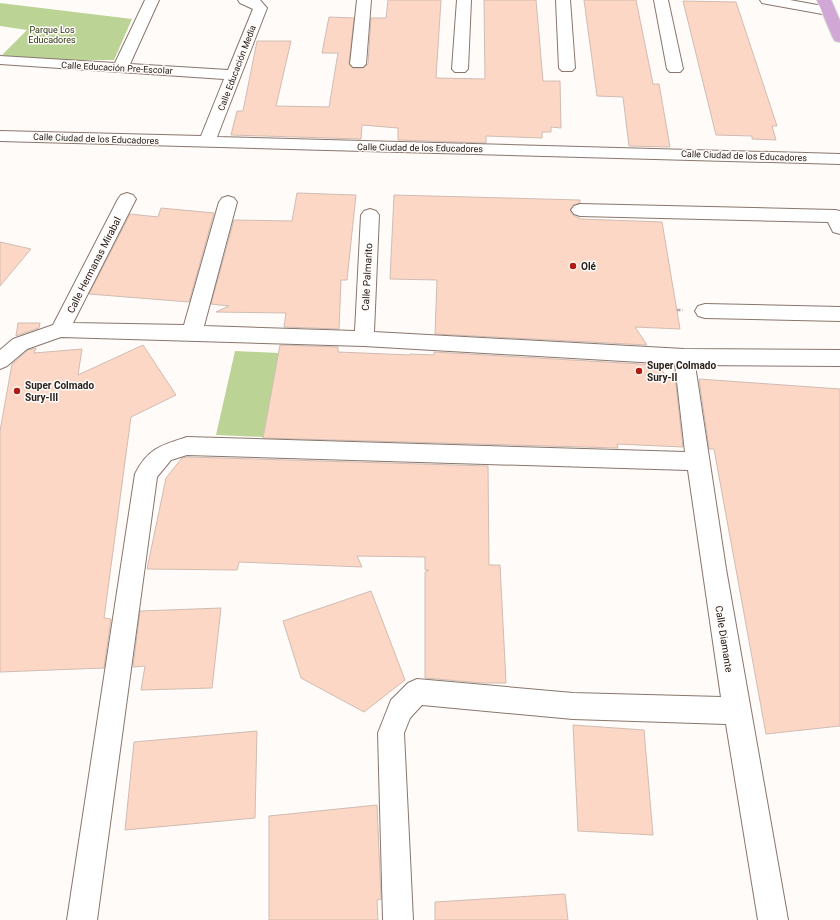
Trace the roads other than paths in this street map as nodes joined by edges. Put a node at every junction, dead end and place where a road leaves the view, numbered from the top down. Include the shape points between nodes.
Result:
1 (152, 0) edge
2 (245, 0) edge
3 (364, 0) edge
4 (464, 0) edge
5 (563, 0) edge
6 (661, 0) edge
7 (767, 0) edge
8 (826, 6) edge
9 (840, 38) edge
10 (358, 64) dead end
11 (5, 65) edge
12 (120, 68) junction
13 (567, 68) dead end
14 (460, 69) dead end
15 (675, 69) dead end
16 (235, 76) junction
17 (0, 136) edge
18 (207, 142) junction
19 (840, 159) edge
20 (127, 199) dead end
21 (228, 202) dead end
22 (580, 210) dead end
23 (370, 215) dead end
24 (840, 229) edge
25 (705, 311) dead end
26 (840, 314) edge
27 (60, 330) junction
28 (192, 333) junction
29 (364, 339) junction
30 (684, 357) junction
31 (840, 358) edge
32 (0, 361) edge
33 (696, 461) junction
34 (736, 711) junction
35 (82, 920) edge
36 (398, 920) edge
37 (773, 920) edge

1 - 12 street
2 - 16 street, Calle Educación Media via 255,3 260,8
3 - 10 street
4 - 14 street
5 - 13 street
6 - 15 street
7 - 8 street
8 - 9 main road
11 - 12 street, Calle Educación Pre-Escolar
12 - 16 street, Calle Educación Pre-Escolar
16 - 18 street, Calle Educación Media
17 - 18 street, Calle Ciudad de los Educadores
18 - 19 street, Calle Ciudad de los Educadores
20 - 27 street, Calle Hermanas Mirabal
21 - 28 street
22 - 24 street via 835,216
23 - 29 street, Calle Palmarito
25 - 26 street
27 - 28 street
27 - 32 street via 20,344
28 - 29 street
29 - 30 street
30 - 31 street
30 - 33 street, Calle Diamante
33 - 34 street, Calle Diamante
33 - 35 street via 187,446 163,454 146,474
34 - 36 street via 573,706 417,692 400,709 391,733
34 - 37 street, Calle Diamante

